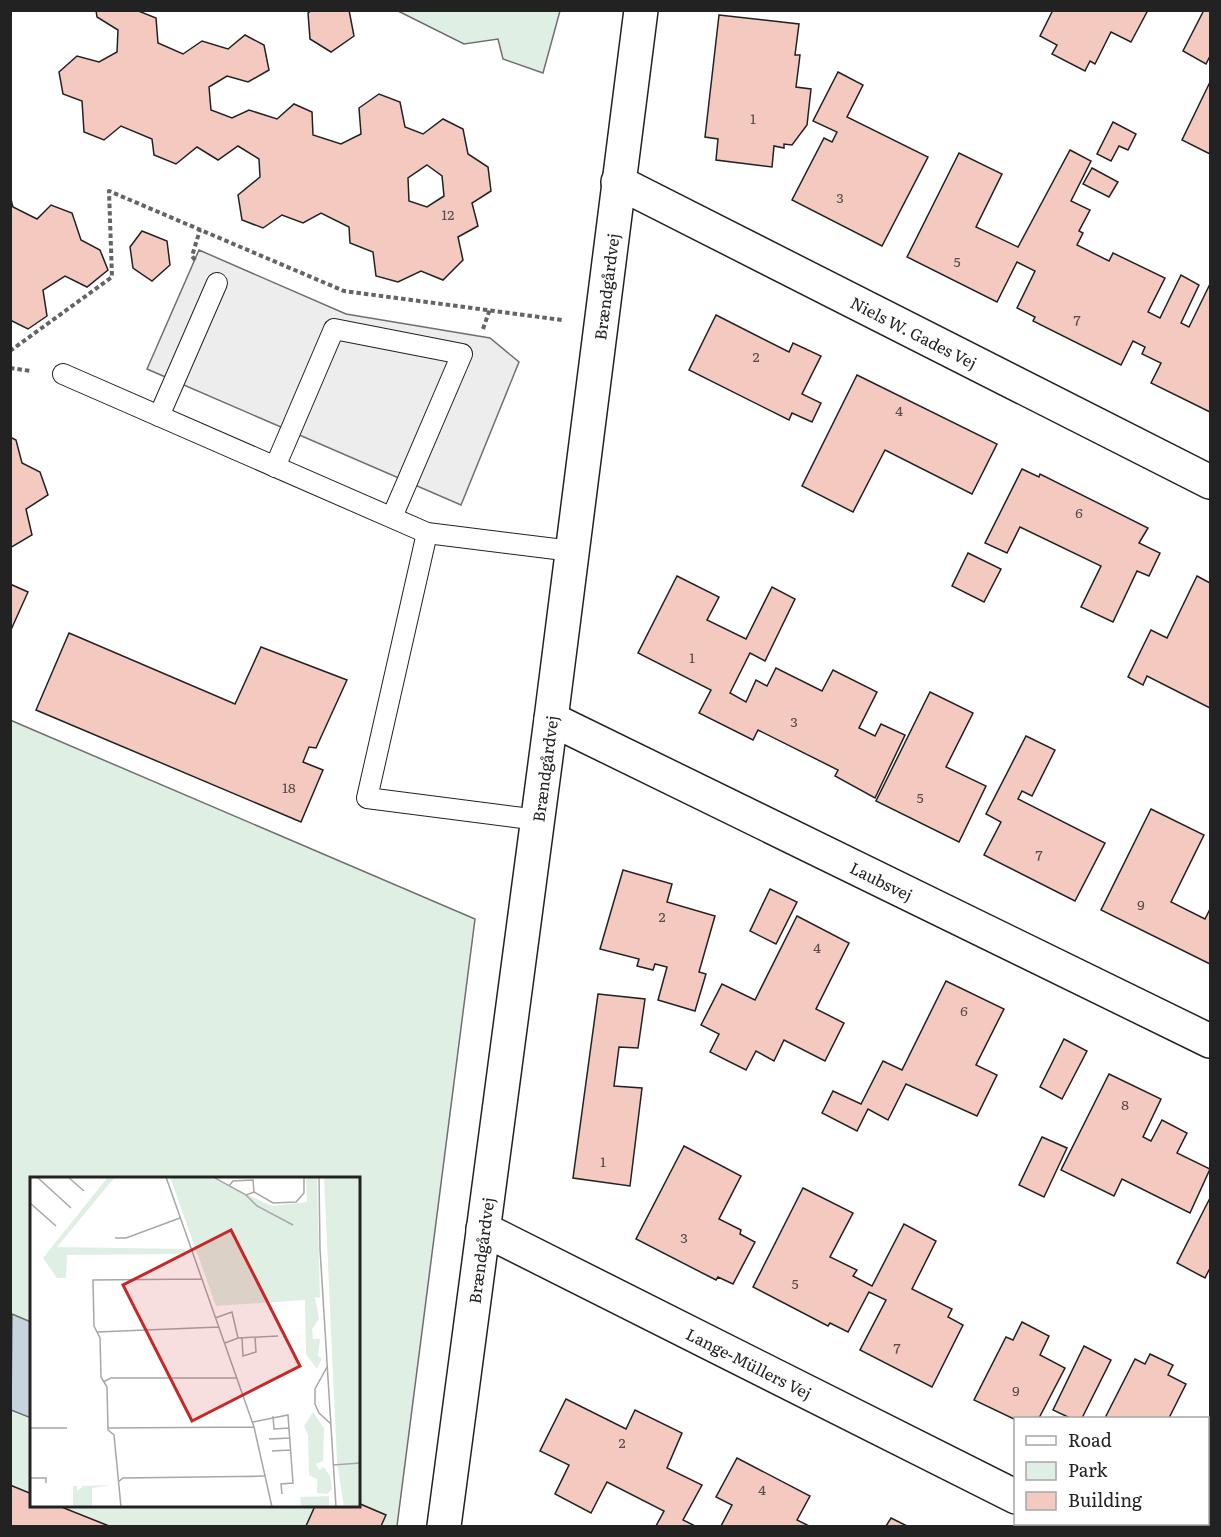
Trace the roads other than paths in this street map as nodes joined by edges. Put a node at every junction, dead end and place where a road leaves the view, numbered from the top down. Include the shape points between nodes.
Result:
1 (641, 10) edge
2 (618, 182) junction
3 (217, 283) dead end
4 (63, 374) dead end
5 (159, 416) junction
6 (274, 466) junction
7 (1210, 482) edge
8 (392, 517) junction
9 (427, 533) junction
10 (572, 551) junction
11 (551, 720) junction
12 (538, 820) junction
13 (1210, 1041) edge
14 (483, 1229) junction
15 (1014, 1496) edge
16 (444, 1527) edge

1 - 2 street, Brændgårdvej
2 - 7 street, Niels W. Gades Vej
2 - 10 street, Brændgårdvej
3 - 5 lane
4 - 5 lane
5 - 6 lane
6 - 8 lane
6 - 8 lane via 334,329 462,354
8 - 9 lane
9 - 10 lane
9 - 12 lane via 367,798
10 - 11 street, Brændgårdvej
11 - 12 street, Brændgårdvej
11 - 13 street, Laubsvej
12 - 14 street, Brændgårdvej
14 - 15 street, Lange-Müllers Vej
14 - 16 street, Brændgårdvej

